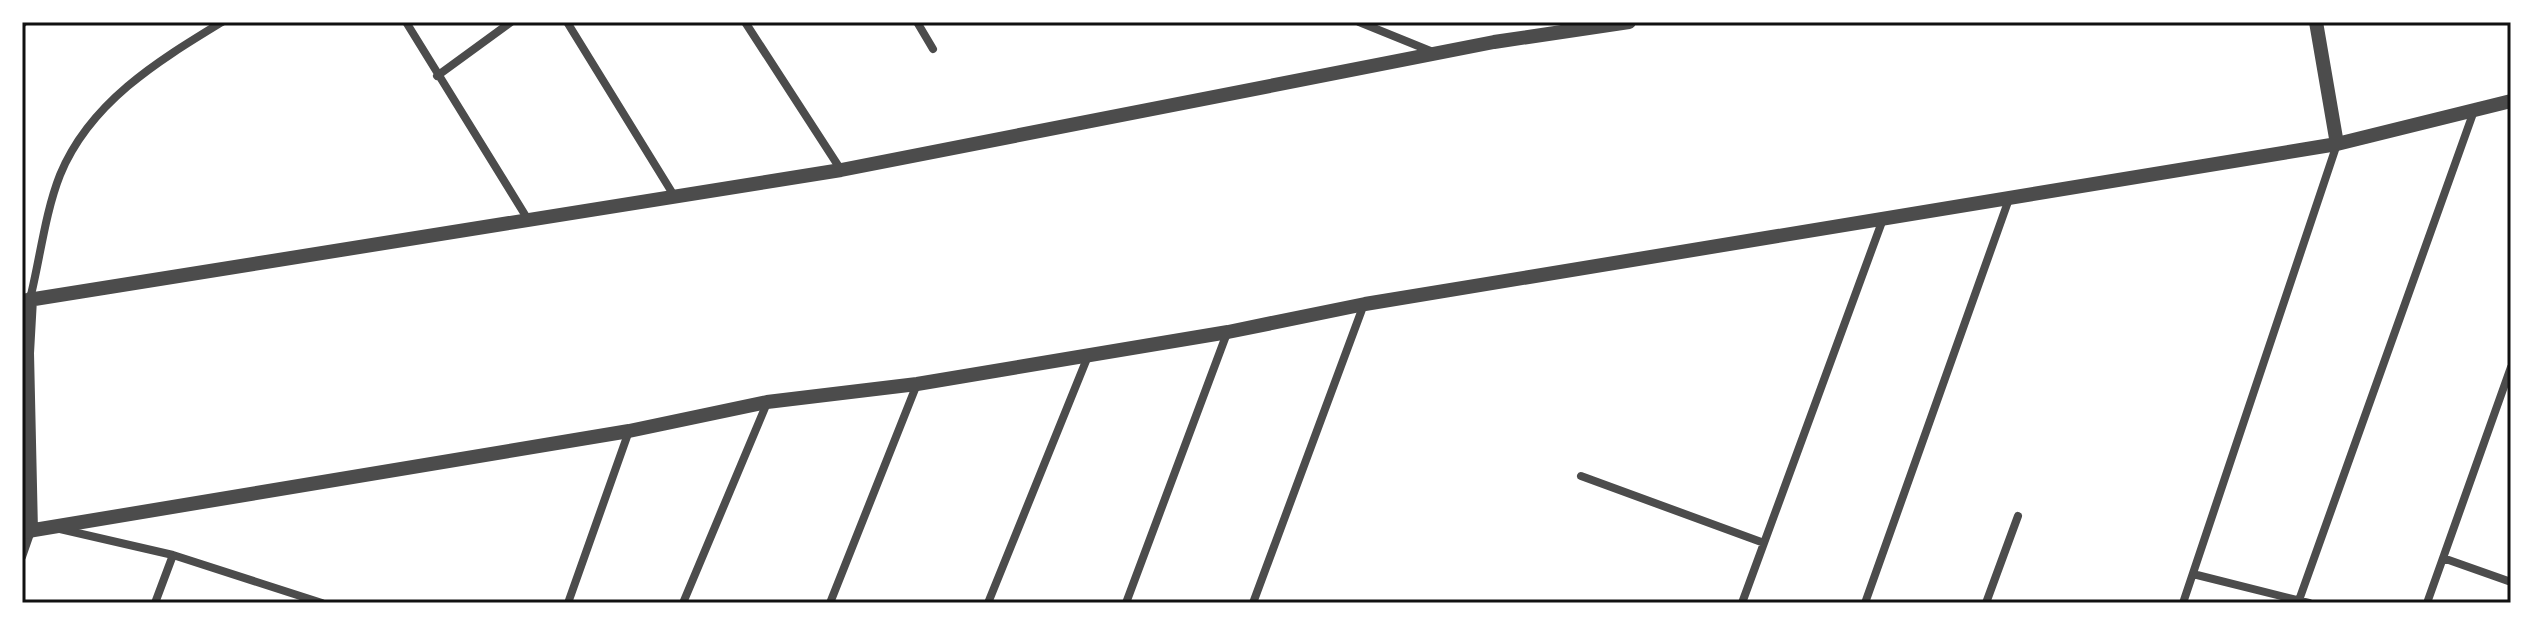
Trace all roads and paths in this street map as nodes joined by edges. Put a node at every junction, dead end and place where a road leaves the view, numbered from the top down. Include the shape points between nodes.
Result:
1 (222, 22) edge
2 (406, 22) edge
3 (511, 22) edge
4 (567, 22) edge
5 (745, 22) edge
6 (917, 22) edge
7 (1359, 22) edge
8 (1629, 22) edge
9 (2316, 22) edge
10 (933, 49) dead end
11 (1437, 53) junction
12 (437, 76) junction
13 (2511, 101) edge
14 (2476, 108) junction
15 (2337, 144) junction
16 (841, 170) junction
17 (673, 194) junction
18 (2009, 199) junction
19 (527, 218) junction
20 (1883, 219) junction
21 (26, 300) edge
22 (1365, 304) junction
23 (1228, 332) junction
24 (1088, 355) junction
25 (2511, 367) edge
26 (917, 384) junction
27 (767, 402) junction
28 (629, 431) junction
29 (1581, 476) dead end
30 (2018, 516) dead end
31 (55, 528) junction
32 (26, 531) edge
33 (1764, 543) junction
34 (173, 555) junction
35 (22, 557) edge
36 (2443, 558) junction
37 (2193, 574) junction
38 (2511, 582) edge
39 (302, 600) edge
40 (2302, 602) edge
41 (155, 603) edge
42 (322, 603) edge
43 (568, 603) edge
44 (683, 603) edge
45 (830, 603) edge
46 (988, 603) edge
47 (1126, 603) edge
48 (1253, 603) edge
49 (1742, 603) edge
50 (1865, 603) edge
51 (1986, 603) edge
52 (2183, 603) edge
53 (2427, 603) edge

1 - 21 street via 128,85 87,126 60,175
2 - 12 street
3 - 12 street
4 - 17 street
5 - 16 street
6 - 10 street
7 - 11 street
8 - 11 street
9 - 15 street
11 - 16 street
12 - 19 street
13 - 14 street
14 - 15 street
14 - 40 street
15 - 18 street
15 - 37 street
16 - 17 street
17 - 19 street
18 - 20 street
18 - 50 street
19 - 21 street
20 - 22 street
20 - 33 street
21 - 32 street
22 - 23 street
22 - 48 street
23 - 24 street
23 - 47 street
24 - 26 street
24 - 46 street
25 - 36 street
26 - 27 street
26 - 45 street
27 - 28 street
27 - 44 street
28 - 31 street
28 - 43 street
29 - 33 street
30 - 51 street
31 - 32 street
31 - 34 street
32 - 35 street
33 - 49 street
34 - 39 street
34 - 41 street
36 - 38 street
36 - 53 street
37 - 40 street
37 - 52 street
39 - 42 street

